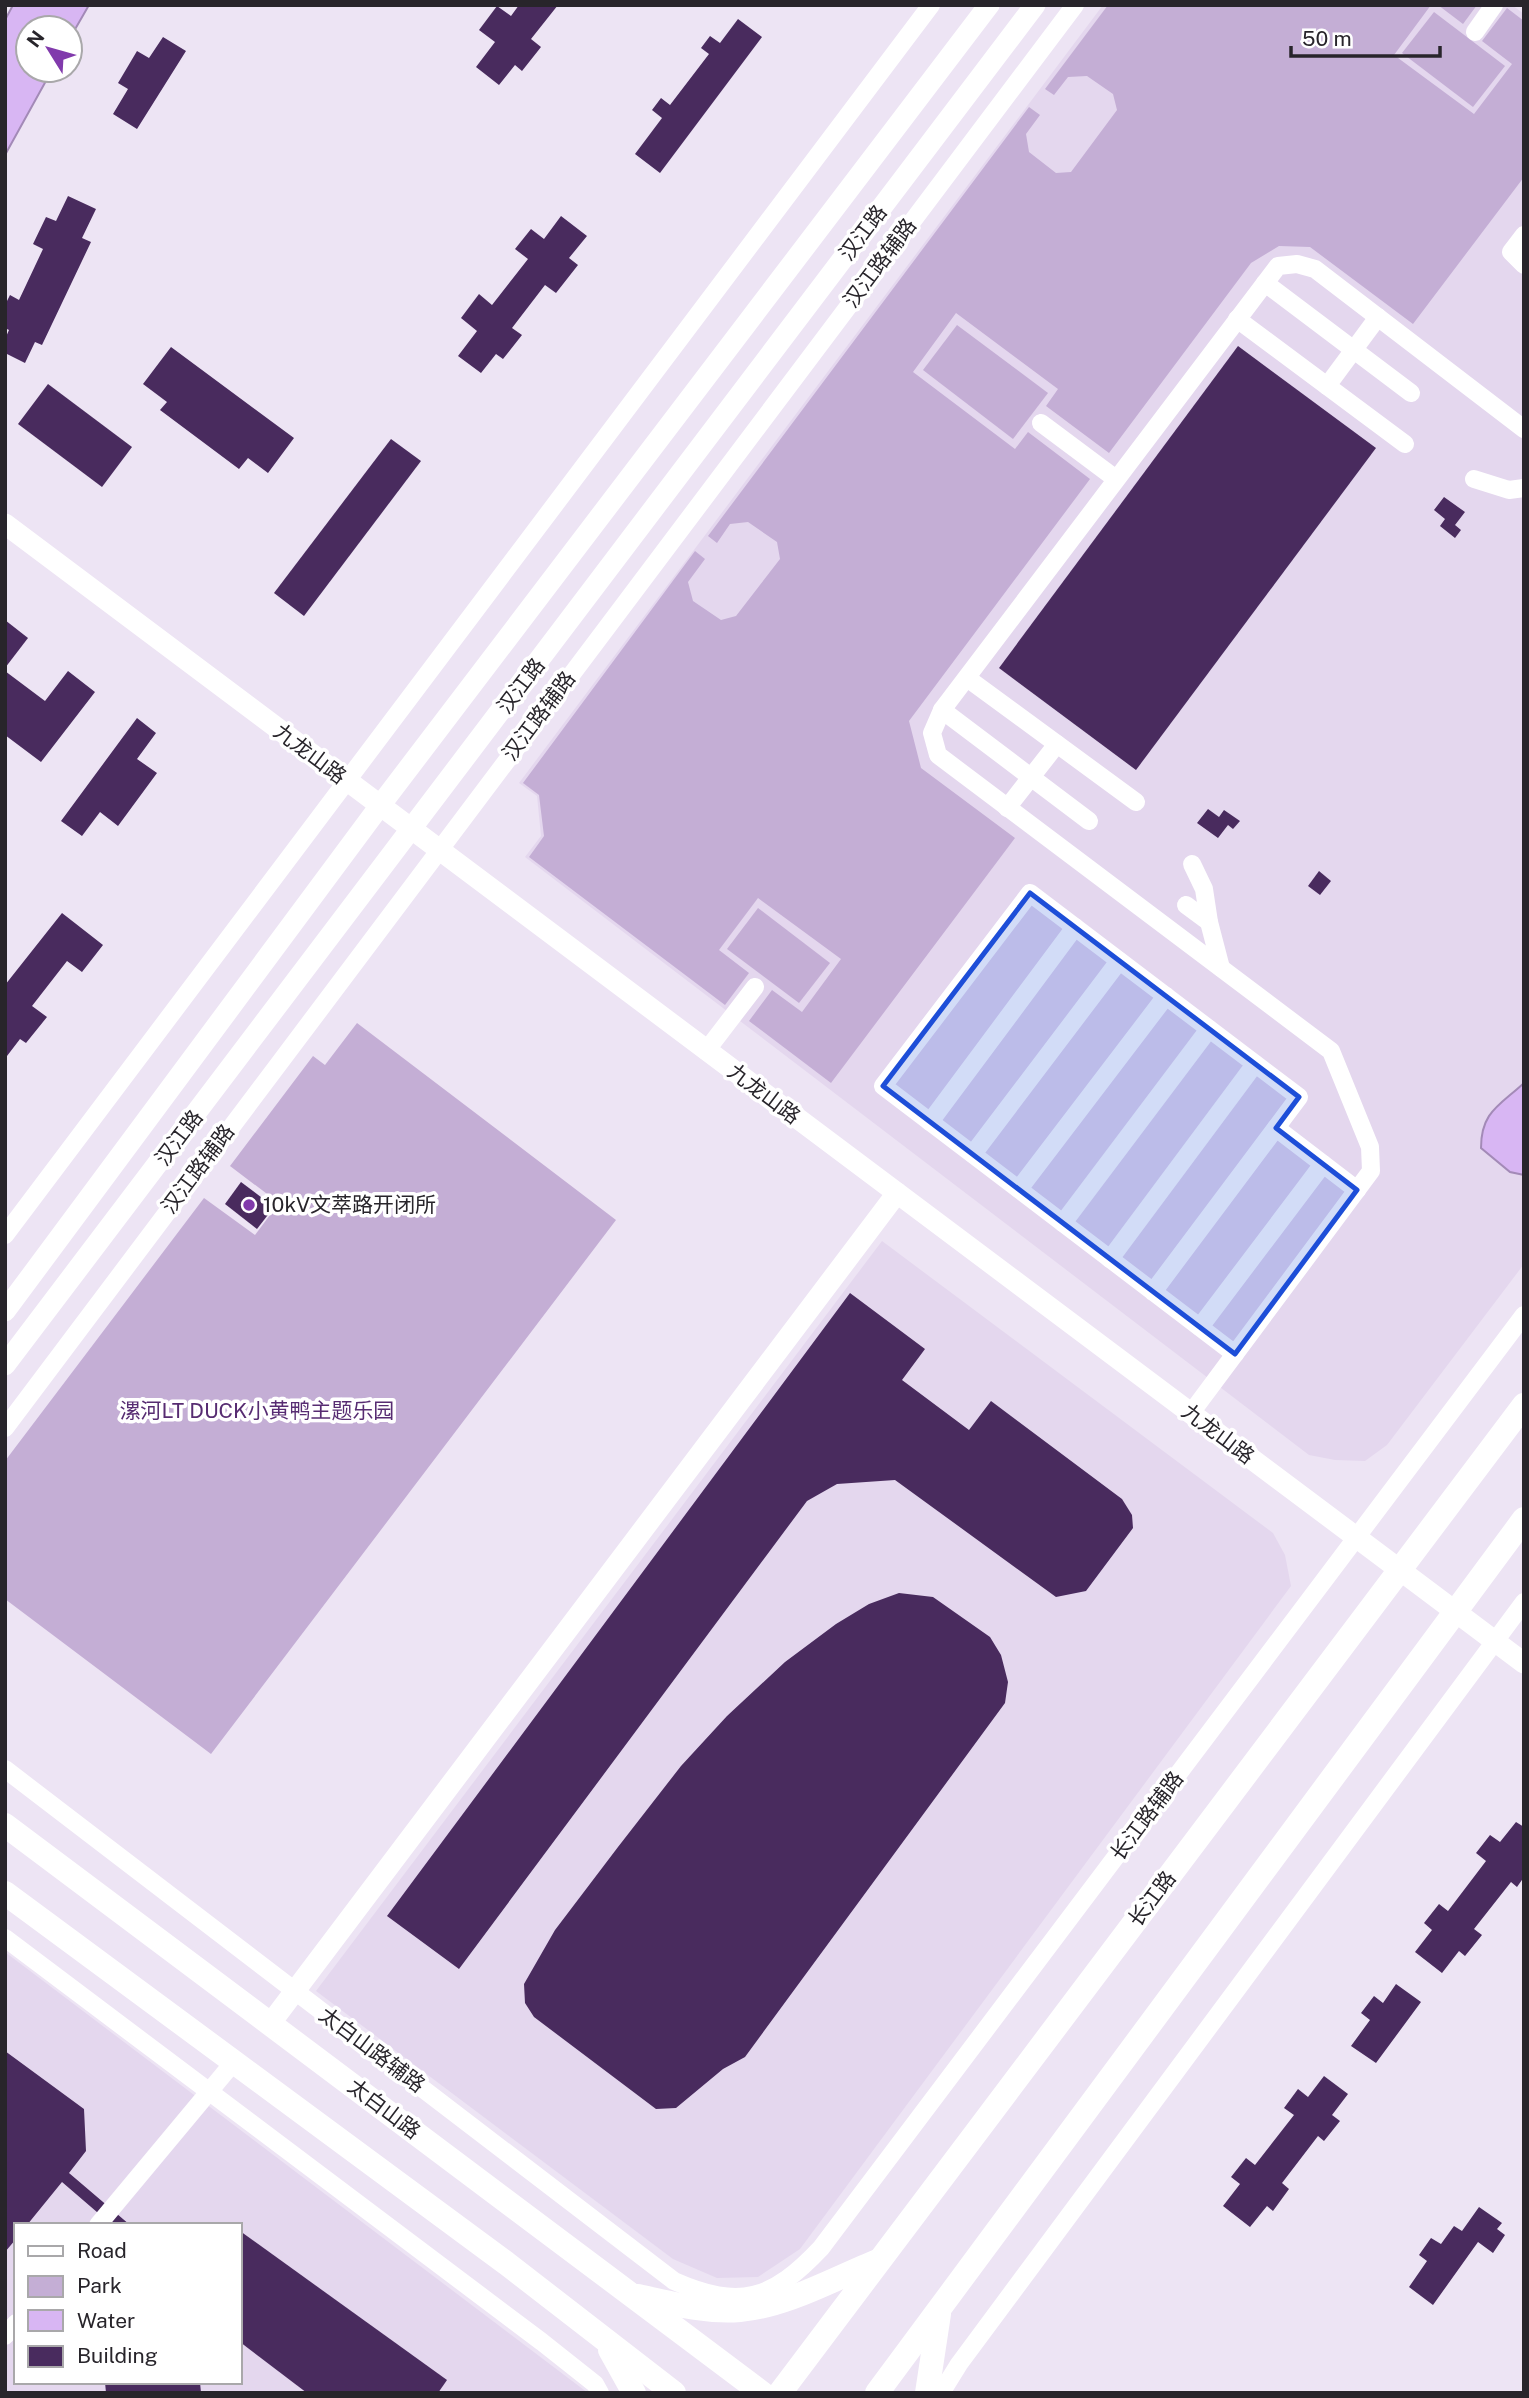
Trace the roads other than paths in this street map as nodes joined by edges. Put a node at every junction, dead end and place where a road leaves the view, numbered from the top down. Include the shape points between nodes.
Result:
1 (931, 5) edge
2 (989, 5) edge
3 (1035, 5) edge
4 (1075, 5) edge
5 (1494, 5) edge
6 (1475, 32) dead end
7 (1524, 235) edge
8 (1524, 265) edge
9 (1265, 283) junction
10 (1378, 317) junction
11 (1237, 319) junction
12 (1353, 350) junction
13 (1327, 386) junction
14 (1411, 393) dead end
15 (1041, 423) dead end
16 (1524, 429) edge
17 (1405, 444) dead end
18 (1116, 479) junction
19 (1474, 479) dead end
20 (1524, 488) edge
21 (5, 524) edge
22 (967, 678) junction
23 (942, 710) junction
24 (1057, 744) junction
25 (1031, 777) junction
26 (346, 781) junction
27 (1136, 802) dead end
28 (380, 807) junction
29 (1007, 808) junction
30 (1089, 821) dead end
31 (412, 832) junction
32 (438, 851) junction
33 (1192, 864) dead end
34 (1186, 905) dead end
35 (1209, 922) junction
36 (1075, 927) junction
37 (1119, 961) junction
38 (1221, 968) junction
39 (755, 988) dead end
40 (1166, 996) junction
41 (1209, 1029) junction
42 (706, 1052) junction
43 (1255, 1064) junction
44 (930, 1122) junction
45 (1276, 1128) junction
46 (973, 1154) junction
47 (1323, 1164) junction
48 (1019, 1189) junction
49 (1357, 1190) junction
50 (897, 1194) junction
51 (1063, 1223) junction
52 (5, 1235) edge
53 (1110, 1259) junction
54 (1153, 1292) junction
55 (5, 1311) edge
56 (1524, 1315) edge
57 (1200, 1327) junction
58 (1235, 1354) junction
59 (5, 1365) edge
60 (1524, 1405) edge
61 (1191, 1413) junction
62 (5, 1428) edge
63 (1524, 1519) edge
64 (1357, 1538) junction
65 (1400, 1570) junction
66 (1524, 1602) edge
67 (1455, 1610) junction
68 (1495, 1641) junction
69 (1524, 1663) edge
70 (5, 1769) edge
71 (5, 1825) edge
72 (5, 1893) edge
73 (5, 1938) edge
74 (294, 1990) junction
75 (270, 2024) junction
76 (233, 2063) junction
77 (210, 2091) junction
78 (100, 2223) edge
79 (879, 2261) junction
80 (632, 2295) junction
81 (753, 2298) joint
82 (939, 2310) junction
83 (602, 2338) junction
84 (600, 2393) edge
85 (634, 2393) edge
86 (674, 2393) edge
87 (762, 2393) edge
88 (780, 2393) edge
89 (877, 2393) edge
90 (927, 2393) edge
91 (941, 2393) edge

1 - 26 street
2 - 28 street, 汉江路
3 - 31 street, 汉江路
4 - 32 street, 汉江路辅路
5 - 6 street
7 - 8 street via 1511,252
9 - 10 street via 1278,266 1297,264 1315,269
9 - 11 street
9 - 12 street
10 - 12 street
10 - 16 street
11 - 13 street
11 - 18 street
12 - 13 street
12 - 14 street
13 - 17 street
15 - 18 street
18 - 22 street
19 - 20 street via 1509,490
21 - 26 street, 九龙山路
22 - 23 street
22 - 24 street
23 - 25 street
23 - 29 street via 932,733 938,755
24 - 25 street
24 - 27 street
25 - 29 street
25 - 30 street
26 - 28 street, 九龙山路
26 - 52 street
28 - 31 street, 九龙山路
28 - 55 street, 汉江路
29 - 38 street
31 - 32 street, 九龙山路
31 - 59 street, 汉江路
32 - 42 street, 九龙山路
32 - 62 street, 汉江路辅路
33 - 35 street via 1204,889
34 - 35 street
35 - 38 street
36 - 37 street
36 - 44 street
36 - 44 street via 1030,892 883,1086
37 - 40 street
37 - 46 street
38 - 49 street via 1331,1051 1370,1147 1371,1171
39 - 42 street
40 - 41 street
40 - 48 street
41 - 43 street
41 - 51 street
42 - 50 street, 九龙山路
43 - 45 street via 1299,1097
43 - 53 street
44 - 46 street
45 - 47 street
45 - 54 street
46 - 48 street
47 - 49 street
47 - 57 street
48 - 51 street
49 - 58 street
50 - 61 street, 九龙山路
50 - 74 street
51 - 53 street
53 - 54 street
54 - 57 street
56 - 64 street, 长江路辅路
57 - 58 street
58 - 61 street
60 - 65 main road, 长江路
61 - 64 street, 九龙山路
63 - 67 main road
64 - 65 street, 九龙山路
64 - 81 street, 长江路辅路 via 821,2248 794,2277
65 - 67 street, 九龙山路
65 - 79 main road, 长江路
66 - 68 street
67 - 68 street, 九龙山路
67 - 82 main road
68 - 69 street, 九龙山路
68 - 91 street
70 - 74 street, 太白山路辅路
71 - 75 main road, 太白山路
72 - 76 main road
73 - 77 street
74 - 75 street
74 - 81 street, 太白山路辅路 via 674,2281 707,2295
75 - 80 main road, 太白山路
76 - 77 street
76 - 83 main road
77 - 78 street
77 - 84 street via 542,2342
79 - 80 main road via 768,2305 740,2310 706,2310
79 - 88 main road, 长江路
80 - 87 main road, 太白山路
82 - 89 main road
82 - 90 main road
83 - 85 main road
83 - 86 main road

